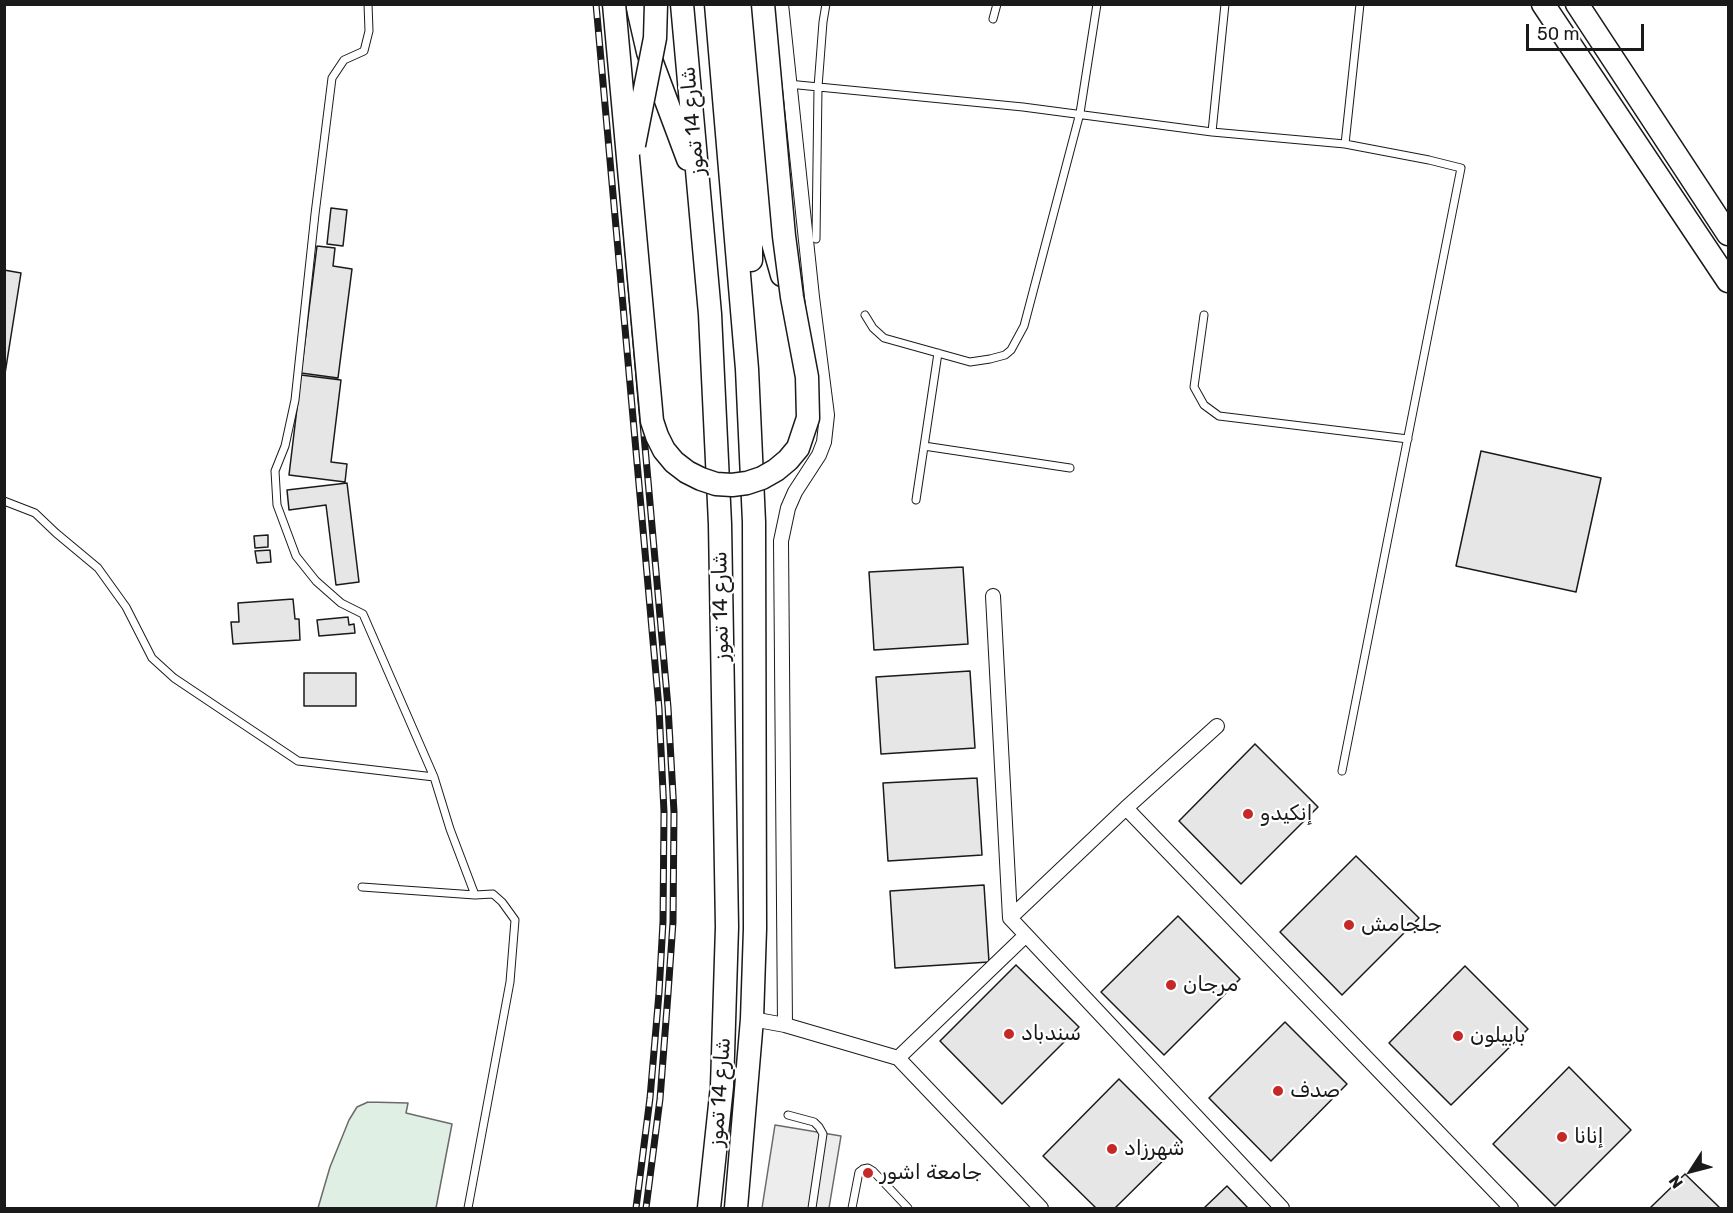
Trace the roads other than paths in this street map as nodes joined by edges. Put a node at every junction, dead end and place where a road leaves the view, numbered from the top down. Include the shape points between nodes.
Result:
1 (368, 4) edge
2 (614, 4) edge
3 (637, 4) edge
4 (656, 4) edge
5 (682, 4) edge
6 (716, 4) edge
7 (732, 4) edge
8 (748, 4) edge
9 (763, 4) edge
10 (781, 4) edge
11 (826, 4) edge
12 (997, 4) edge
13 (1097, 4) edge
14 (1225, 4) edge
15 (1360, 4) edge
16 (1543, 4) edge
17 (1577, 4) edge
18 (993, 20) dead end
19 (788, 84) junction
20 (818, 87) junction
21 (1080, 113) junction
22 (1212, 132) junction
23 (1345, 144) junction
24 (632, 206) junction
25 (702, 214) junction
26 (1728, 234) edge
27 (816, 239) dead end
28 (1728, 281) edge
29 (865, 315) dead end
30 (1204, 315) dead end
31 (804, 352) junction
32 (938, 353) junction
33 (747, 369) junction
34 (1408, 439) junction
35 (924, 446) junction
36 (1070, 468) dead end
37 (916, 500) dead end
38 (4, 501) edge
39 (993, 596) dead end
40 (1217, 726) dead end
41 (1342, 771) dead end
42 (434, 777) junction
43 (1126, 808) junction
44 (363, 887) dead end
45 (475, 895) junction
46 (1010, 918) junction
47 (1026, 935) junction
48 (752, 1019) junction
49 (785, 1025) junction
50 (898, 1058) junction
51 (788, 1114) dead end
52 (468, 1209) edge
53 (709, 1209) edge
54 (736, 1209) edge
55 (813, 1209) edge
56 (852, 1209) edge
57 (908, 1209) edge
58 (1041, 1209) edge
59 (1282, 1209) edge
60 (1511, 1209) edge

1 - 42 lane via 369,32 364,51 344,60 332,78 295,400 275,471 277,505 296,556 341,603 363,614
2 - 24 main road, bridge
3 - 25 main road via 648,52 692,171
4 - 24 main road, bridge via 655,38 631,163
5 - 25 main road, شارع 14 تموز
6 - 33 main road, شارع 14 تموز
7 - 33 main road via 752,227
8 - 31 main road, bridge via 769,229
9 - 31 main road, bridge via 788,267
10 - 19 street
11 - 20 lane
12 - 18 lane
13 - 21 lane
14 - 22 lane
15 - 23 lane
16 - 28 main road
17 - 26 main road
19 - 20 lane
19 - 49 street via 828,415 824,442 788,508 781,541
20 - 21 lane
20 - 27 lane
21 - 22 lane
21 - 32 lane via 1017,342 1005,355 970,363
22 - 23 lane
23 - 34 lane via 1461,168
24 - 31 main road, bridge via 652,421 664,450 674,462 701,479 724,484 747,483 776,471 798,448 808,418
25 - 53 main road, شارع 14 تموز via 720,524 727,927 722,1086
29 - 32 lane via 884,338
30 - 34 lane via 1194,387 1204,405 1219,416
32 - 35 lane
33 - 48 main road, شارع 14 تموز via 754,522 756,839
34 - 41 lane
35 - 36 lane
35 - 37 lane
38 - 42 lane via 35,513 98,568 126,607 152,658 174,678 298,761
39 - 46 street
40 - 43 street
42 - 45 lane
43 - 46 street
43 - 60 street
44 - 45 lane
45 - 52 lane via 493,894 515,920 510,982
46 - 47 street
47 - 50 street
47 - 59 street
48 - 49 street
48 - 54 main road, شارع 14 تموز
49 - 50 street
50 - 58 street
51 - 55 lane via 814,1122 823,1134
56 - 57 lane via 860,1172 868,1168

